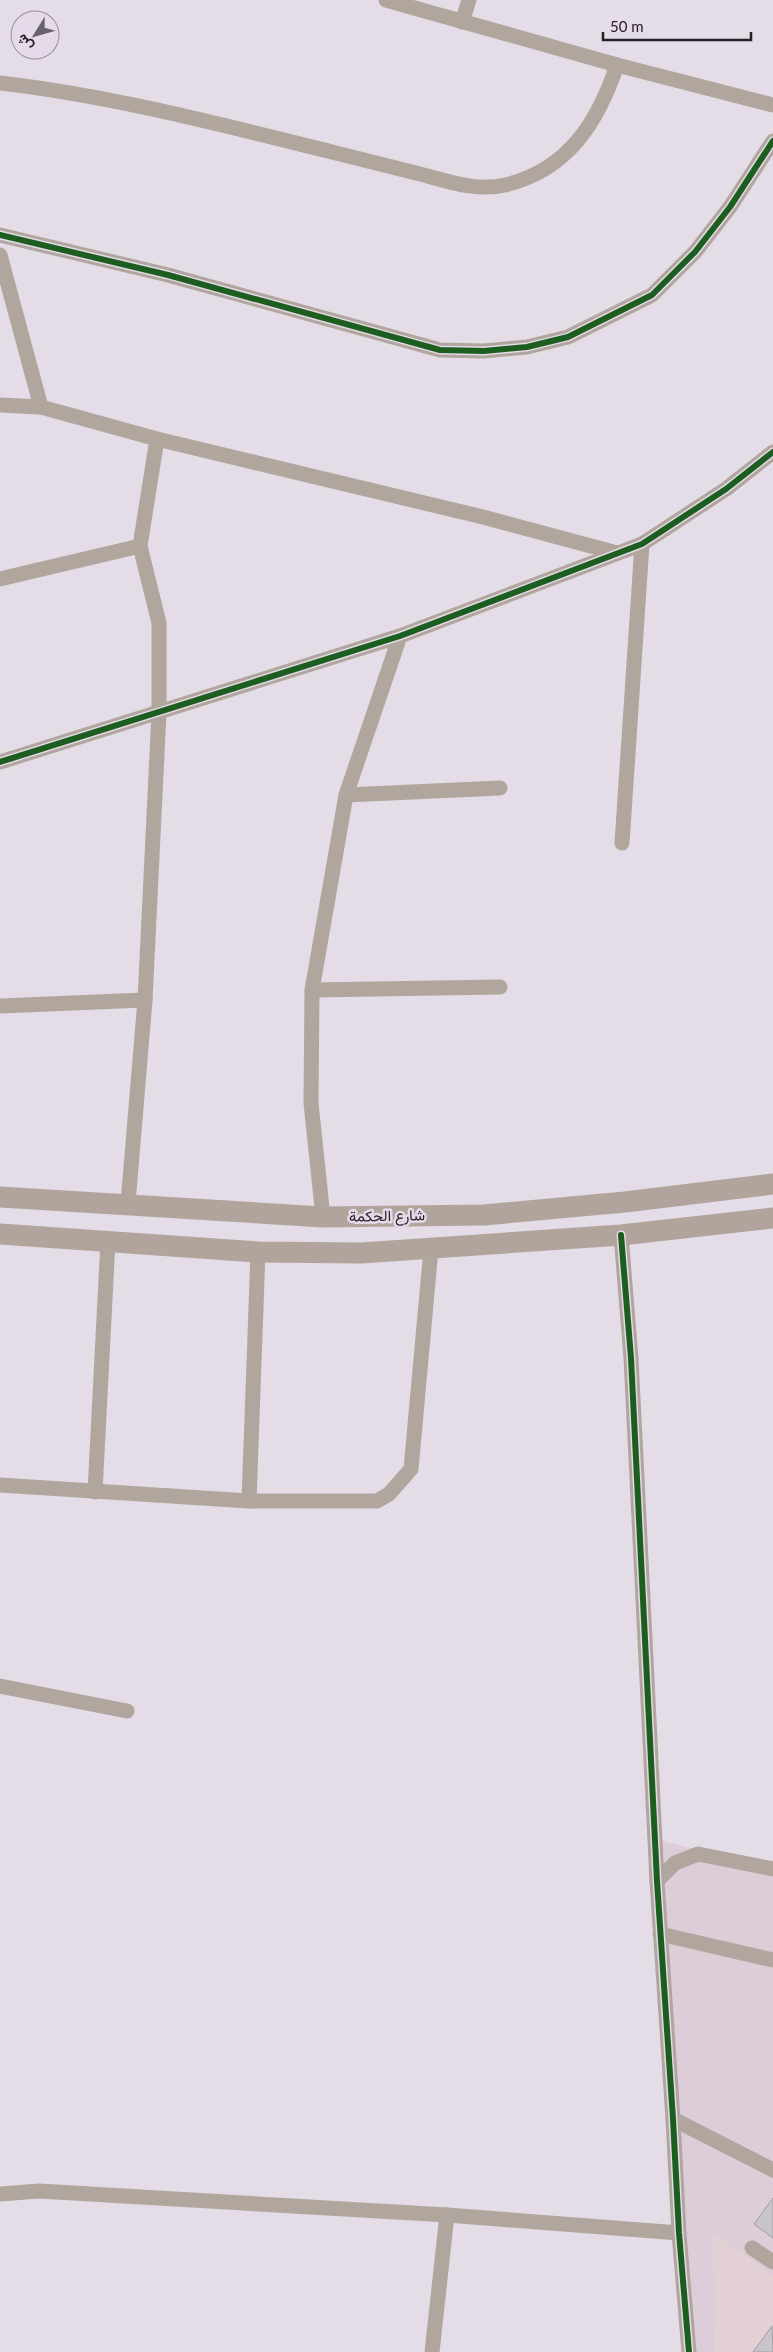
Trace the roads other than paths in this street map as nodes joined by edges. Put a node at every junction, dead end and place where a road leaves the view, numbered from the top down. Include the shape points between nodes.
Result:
1 (386, 0) edge
2 (469, 0) edge
3 (462, 22) junction
4 (617, 64) junction
5 (0, 83) edge
6 (773, 105) edge
7 (773, 141) edge
8 (0, 236) edge
9 (0, 255) edge
10 (0, 405) edge
11 (41, 407) junction
12 (157, 439) junction
13 (773, 452) edge
14 (642, 544) junction
15 (140, 546) junction
16 (616, 554) junction
17 (0, 579) edge
18 (400, 636) junction
19 (159, 713) junction
20 (0, 762) edge
21 (500, 788) dead end
22 (346, 795) junction
23 (622, 843) dead end
24 (500, 987) dead end
25 (312, 990) junction
26 (145, 1000) junction
27 (0, 1006) edge
28 (773, 1184) edge
29 (0, 1197) edge
30 (128, 1203) junction
31 (323, 1217) junction
32 (773, 1218) edge
33 (0, 1234) edge
34 (621, 1236) junction
35 (108, 1241) junction
36 (430, 1248) junction
37 (258, 1252) junction
38 (0, 1485) edge
39 (95, 1492) junction
40 (249, 1501) junction
41 (0, 1686) edge
42 (127, 1711) dead end
43 (773, 1869) edge
44 (656, 1882) junction
45 (660, 1934) junction
46 (773, 1960) edge
47 (673, 2119) junction
48 (773, 2170) edge
49 (0, 2194) edge
50 (447, 2215) junction
51 (679, 2233) junction
52 (752, 2248) dead end
53 (773, 2262) edge
54 (432, 2352) edge
55 (688, 2352) edge

1 - 3 street
2 - 3 street
3 - 4 street
4 - 5 street via 594,119 574,145 552,165 503,185 471,187 132,105 54,89
4 - 6 street
7 - 8 street via 730,207 695,252 652,295 568,337 527,347 484,351 440,350 168,275
9 - 11 street
10 - 11 street
11 - 12 street
12 - 15 street
12 - 16 street via 483,517
13 - 14 street via 719,494
14 - 16 street
14 - 23 street
15 - 17 street
15 - 19 street via 159,623
16 - 18 street
18 - 19 street
18 - 22 street
19 - 20 street
19 - 26 street
21 - 22 street
22 - 25 street
24 - 25 street
25 - 31 street via 311,1103
26 - 27 street
26 - 30 street
28 - 31 street, شارع الحكمة via 484,1215
29 - 30 street, شارع الحكمة
30 - 31 street, شارع الحكمة
32 - 34 street
33 - 35 street
34 - 36 street
34 - 44 street via 631,1358
35 - 37 street
35 - 39 street
36 - 37 street via 361,1254
36 - 40 street via 411,1469 389,1494 377,1501
37 - 40 street
38 - 39 street
39 - 40 street
41 - 42 street
43 - 44 street via 698,1854 675,1863
44 - 45 street
45 - 46 street
45 - 47 street
47 - 48 street
47 - 51 street
49 - 50 street via 39,2191
50 - 51 street
50 - 54 street
51 - 55 street
52 - 53 street

